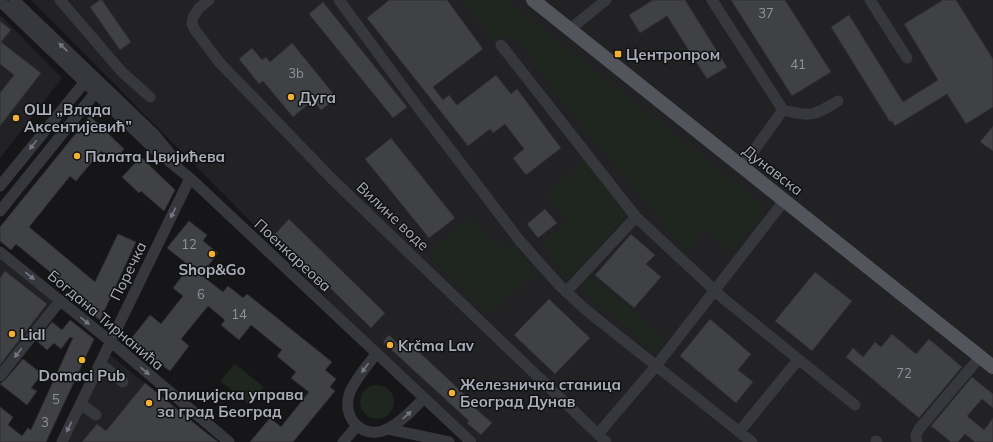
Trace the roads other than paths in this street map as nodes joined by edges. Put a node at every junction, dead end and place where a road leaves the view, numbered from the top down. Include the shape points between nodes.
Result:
1 (14, 0) edge
2 (60, 0) edge
3 (210, 0) edge
4 (339, 0) edge
5 (533, 0) edge
6 (606, 0) edge
7 (712, 0) edge
8 (870, 0) edge
9 (0, 1) edge
10 (569, 30) junction
11 (501, 45) dead end
12 (907, 58) dead end
13 (88, 78) junction
14 (99, 89) junction
15 (150, 97) dead end
16 (838, 101) dead end
17 (783, 110) junction
18 (742, 167) junction
19 (190, 178) junction
20 (0, 186) edge
21 (784, 201) junction
22 (0, 211) edge
23 (636, 217) junction
24 (0, 252) edge
25 (715, 291) junction
26 (566, 292) junction
27 (60, 301) junction
28 (113, 343) junction
29 (376, 354) junction
30 (980, 357) junction
31 (798, 360) junction
32 (100, 363) junction
33 (656, 366) junction
34 (993, 367) edge
35 (0, 376) edge
36 (123, 382) dead end
37 (424, 398) junction
38 (81, 404) junction
39 (855, 405) dead end
40 (96, 415) dead end
41 (357, 426) junction
42 (388, 429) junction
43 (739, 432) junction
44 (598, 434) junction
45 (62, 442) edge
46 (229, 442) edge
47 (343, 442) edge
48 (449, 442) edge
49 (471, 442) edge
50 (606, 442) edge
51 (752, 442) edge
52 (917, 442) edge

13 -> 1 street
2 - 15 street via 122,72
3 - 44 street, Вилине воде via 199,8 192,24 219,62 284,131
4 - 26 street via 520,241
5 - 10 main road, Дунавска
6 - 10 street
7 - 17 street
8 - 12 street
9 - 13 street
10 - 18 main road, Дунавска
11 - 23 street
13 - 14 street, Поенкареова
13 -> 20 street
14 - 19 street, Поенкареова via 154,134
14 - 22 street
16 - 17 street via 818,114
17 - 18 street
18 - 21 main road, Дунавска
19 -> 28 street, Поречка
19 - 29 street, Поенкареова
21 - 25 street
21 - 30 main road, Дунавска
23 - 25 street
23 - 26 street
24 -> 27 street, Богдана Тирнанића
25 - 31 street
25 - 33 street
26 - 33 street
27 -> 28 street, Богдана Тирнанића
27 -> 35 street
28 - 32 street, Поречка
28 -> 46 street, Богдана Тирнанића
29 - 37 street, Поенкареова
29 -> 41 street via 361,374 348,399 348,416
30 - 34 main road, Дунавска
30 - 52 street via 919,429 916,435
31 - 39 street
31 - 43 street
32 - 36 street
32 - 38 street, Поречка
33 - 43 street
33 - 44 street
42 -> 37 street via 404,418
37 - 49 street, Поенкареова
38 - 40 street
38 -> 45 street, Поречка
41 - 42 street via 374,432
41 - 47 street
42 - 48 street
43 - 51 street
44 - 50 street, Вилине воде

